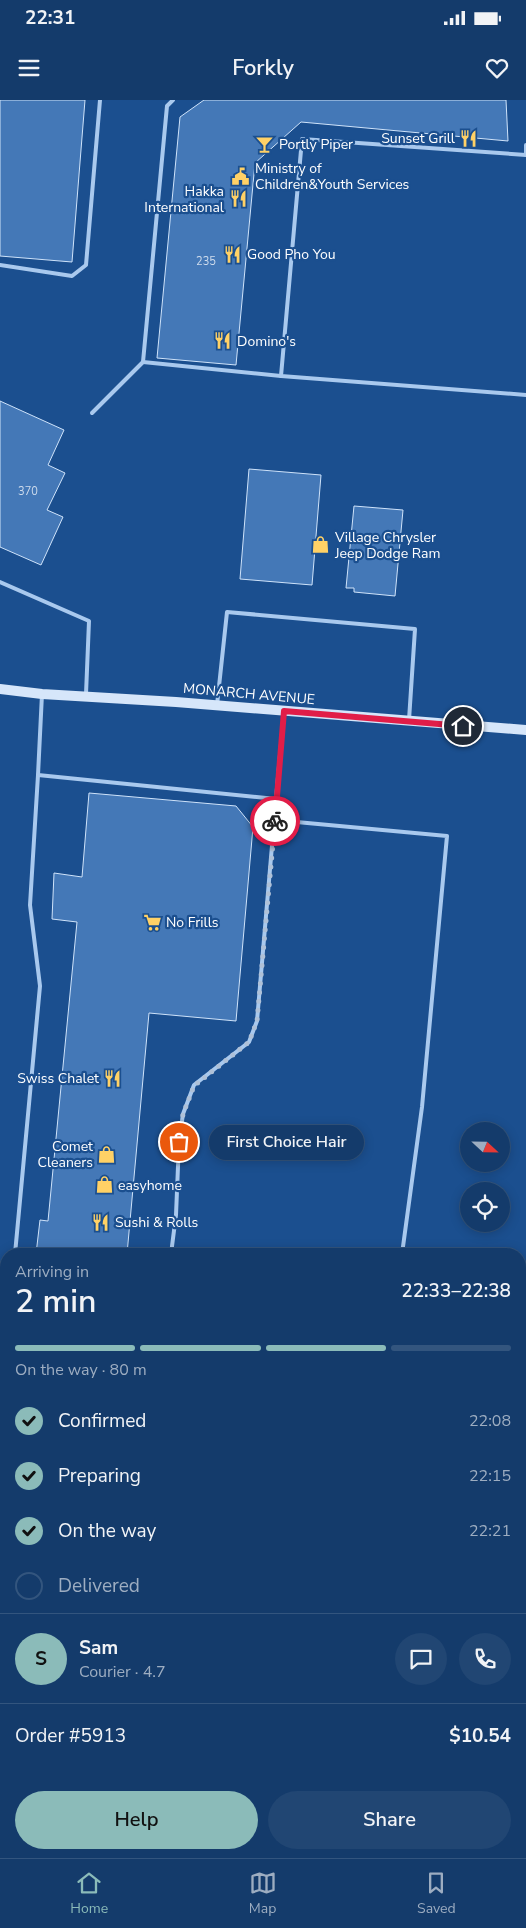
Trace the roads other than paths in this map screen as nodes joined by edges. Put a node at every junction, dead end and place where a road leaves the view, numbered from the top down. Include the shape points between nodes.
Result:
1 (100, 100) edge
2 (173, 100) edge
3 (526, 145) edge
4 (526, 155) edge
5 (0, 265) edge
6 (144, 362) junction
7 (281, 376) junction
8 (526, 395) edge
9 (92, 413) dead end
10 (0, 582) edge
11 (0, 689) edge
12 (42, 694) junction
13 (86, 697) junction
14 (217, 705) junction
15 (284, 711) junction
16 (409, 721) junction
17 (526, 730) edge
18 (38, 776) junction
19 (276, 799) junction
20 (275, 820) junction
21 (16, 1248) edge
22 (172, 1248) edge
23 (403, 1248) edge

1 - 5 lane via 86,265 72,276
2 - 6 lane via 167,106
3 - 4 lane
4 - 7 lane via 302,139
6 - 7 lane
6 - 9 lane
7 - 8 lane
10 - 13 lane via 89,621
11 - 12 street, MONARCH AVENUE
12 - 13 street, MONARCH AVENUE
12 - 18 lane
13 - 14 street, MONARCH AVENUE
14 - 15 street, MONARCH AVENUE
14 - 16 lane via 227,612 415,629
15 - 16 street, MONARCH AVENUE
15 - 19 lane
16 - 17 street, MONARCH AVENUE
18 - 19 lane
18 - 21 lane via 30,905 40,986
19 - 20 lane
20 - 22 lane via 257,1021 249,1042 194,1086 183,1114
20 - 23 lane via 446,836 422,1107

